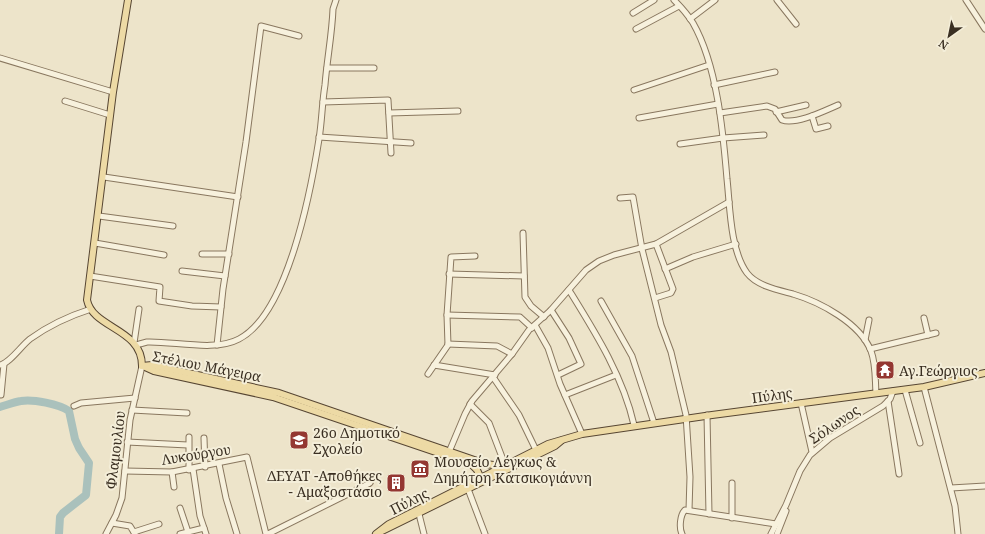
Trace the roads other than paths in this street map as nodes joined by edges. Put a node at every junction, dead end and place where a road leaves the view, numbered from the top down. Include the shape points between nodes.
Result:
1 (128, 0) edge
2 (336, 0) edge
3 (654, 0) edge
4 (674, 0) edge
5 (715, 0) edge
6 (777, 0) edge
7 (966, 0) edge
8 (679, 6) junction
9 (633, 14) dead end
10 (690, 19) junction
11 (796, 24) dead end
12 (636, 29) dead end
13 (985, 29) edge
14 (299, 36) dead end
15 (0, 58) edge
16 (709, 66) junction
17 (327, 68) junction
18 (374, 68) dead end
19 (776, 72) dead end
20 (714, 85) junction
21 (634, 90) dead end
22 (113, 92) junction
23 (65, 102) dead end
24 (323, 102) junction
25 (718, 104) junction
26 (806, 105) dead end
27 (838, 105) dead end
28 (458, 111) dead end
29 (776, 112) junction
30 (389, 113) junction
31 (720, 113) junction
32 (110, 115) junction
33 (812, 116) junction
34 (639, 118) dead end
35 (828, 126) dead end
36 (764, 135) dead end
37 (319, 137) junction
38 (723, 138) junction
39 (391, 142) junction
40 (411, 143) dead end
41 (680, 144) dead end
42 (391, 154) dead end
43 (104, 177) junction
44 (238, 197) junction
45 (620, 198) dead end
46 (729, 202) junction
47 (99, 216) junction
48 (173, 226) dead end
49 (523, 233) dead end
50 (95, 243) junction
51 (656, 244) junction
52 (736, 244) junction
53 (642, 249) junction
54 (202, 254) dead end
55 (229, 254) junction
56 (164, 255) dead end
57 (475, 256) dead end
58 (665, 269) junction
59 (182, 271) dead end
60 (450, 274) junction
61 (90, 276) junction
62 (225, 276) junction
63 (524, 276) junction
64 (569, 290) junction
65 (655, 298) junction
66 (601, 301) dead end
67 (221, 306) junction
68 (91, 309) junction
69 (139, 309) dead end
70 (552, 310) junction
71 (447, 315) junction
72 (544, 317) junction
73 (924, 318) dead end
74 (869, 320) dead end
75 (533, 326) junction
76 (936, 333) dead end
77 (928, 334) junction
78 (865, 340) junction
79 (135, 344) junction
80 (448, 344) junction
81 (217, 345) junction
82 (870, 349) junction
83 (512, 354) junction
84 (2, 365) edge
85 (434, 365) junction
86 (142, 366) junction
87 (985, 373) edge
88 (428, 374) dead end
89 (558, 375) junction
90 (616, 375) junction
91 (494, 376) junction
92 (924, 387) junction
93 (906, 390) junction
94 (893, 391) junction
95 (876, 393) junction
96 (565, 394) junction
97 (1, 395) edge
98 (134, 398) junction
99 (888, 401) junction
100 (801, 403) junction
101 (470, 404) junction
102 (74, 406) dead end
103 (132, 410) junction
104 (186, 413) dead end
105 (707, 415) junction
106 (686, 419) junction
107 (654, 423) junction
108 (634, 426) junction
109 (582, 434) junction
110 (188, 437) dead end
111 (204, 438) dead end
112 (562, 440) junction
113 (127, 442) junction
114 (920, 444) dead end
115 (188, 445) junction
116 (536, 450) junction
117 (449, 452) junction
118 (812, 452) junction
119 (473, 460) junction
120 (464, 462) junction
121 (219, 464) junction
122 (503, 465) junction
123 (205, 466) junction
124 (191, 469) junction
125 (125, 471) junction
126 (172, 472) junction
127 (899, 474) dead end
128 (484, 478) junction
129 (370, 483) dead end
130 (732, 483) dead end
131 (468, 486) junction
132 (985, 486) edge
133 (174, 488) dead end
134 (951, 488) junction
135 (786, 505) junction
136 (709, 507) junction
137 (180, 508) dead end
138 (689, 510) junction
139 (419, 512) junction
140 (702, 513) junction
141 (709, 514) junction
142 (732, 518) junction
143 (112, 523) junction
144 (159, 524) dead end
145 (776, 524) junction
146 (204, 528) junction
147 (188, 532) junction
148 (135, 533) edge
149 (106, 534) edge
150 (180, 534) edge
151 (206, 534) edge
152 (237, 534) edge
153 (267, 534) edge
154 (375, 534) edge
155 (424, 534) edge
156 (485, 534) edge
157 (682, 534) edge
158 (771, 534) edge
159 (777, 534) edge
160 (958, 534) edge

1 - 22 main road
2 - 17 street
3 - 9 street
4 - 8 street
5 - 10 street
6 - 11 street
7 - 13 street
8 - 10 street
8 - 12 street
10 - 16 street via 700,37
14 - 44 street via 261,26
15 - 22 street
16 - 20 street
16 - 21 street
17 - 18 street
17 - 24 street
19 - 20 street
20 - 25 street
22 - 32 main road
23 - 32 street
24 - 30 street via 388,100
24 - 37 street
25 - 31 street
25 - 34 street
26 - 29 street
27 - 33 street
28 - 30 street
29 - 31 street via 771,107 764,106
29 - 33 street via 784,121
30 - 39 street
31 - 38 street
32 - 43 main road
33 - 35 street via 816,129
36 - 38 street
37 - 39 street
37 - 81 street via 311,185 295,247 280,287 252,330 230,343
38 - 41 street
38 - 46 street
39 - 40 street
39 - 42 street
43 - 44 street
43 - 47 main road
44 - 55 street
45 - 53 street via 633,197
46 - 51 street
46 - 52 street
47 - 48 street
47 - 50 main road
49 - 63 street
50 - 56 street
50 - 61 main road
51 - 53 street
51 - 58 street
52 - 58 street
52 - 78 street via 742,265 753,279 823,306 847,322
53 - 64 street via 621,252 599,261
53 - 65 street
54 - 55 street
55 - 62 street
57 - 60 street via 450,257
58 - 65 street via 672,291
59 - 62 street
60 - 63 street
60 - 71 street
61 - 67 street via 160,287 159,301 192,306
61 - 68 main road via 87,300
62 - 67 street
63 - 72 street via 526,301
64 - 70 street
64 - 90 street via 601,343
65 - 106 street via 671,352
66 - 107 street via 632,356
67 - 81 street
68 - 79 main road
68 - 84 street via 68,317 31,338
69 - 79 street
70 - 72 street
70 - 89 street via 570,338 581,364
71 - 75 street via 514,316
71 - 80 street
72 - 75 street
73 - 77 street
74 - 78 street
75 - 83 street
75 - 89 street via 548,348
76 - 77 street
77 - 82 street
78 - 82 street
79 - 81 street via 147,342
79 - 86 main road via 141,355
80 - 83 street via 497,346
80 - 85 street
82 - 95 street
83 - 91 street
84 - 97 street
85 - 88 street
85 - 91 street
86 - 98 street, Φλαμουλίου
86 - 117 main road, Στέλιου Μάγειρα via 152,365 264,389
86 - 120 main road, Στέλιου Μάγειρα via 154,371 284,400
87 - 92 main road, Πύλης
89 - 96 street
90 - 96 street
90 - 108 street
91 - 101 street
91 - 116 street via 519,415
92 - 93 main road, Πύλης
92 - 134 street
93 - 94 main road, Πύλης
93 - 114 street
94 - 95 main road, Πύλης
94 - 99 street
95 - 100 main road, Πύλης
96 - 109 street
98 - 102 street via 81,403
98 - 103 street, Φλαμουλίου
99 - 118 street, Σόλωνος
99 - 127 street
100 - 105 main road, Πύλης
100 - 118 street
101 - 117 street
101 - 122 street via 488,421
103 - 104 street
103 - 113 street, Φλαμουλίου
105 - 106 main road, Πύλης
105 - 136 street
106 - 107 main road, Πύλης
106 - 138 street via 690,477
107 - 108 main road, Πύλης
108 - 109 main road, Πύλης
109 - 112 main road, Πύλης
110 - 115 street
111 - 123 street
112 - 116 main road, Πύλης
112 - 128 main road, Πύλης via 555,446
113 - 115 street
113 - 125 street, Φλαμουλίου
115 - 124 street
116 - 122 main road, Πύλης
117 - 119 main road, Στέλιου Μάγειρα
118 - 135 street, Σόλωνος via 800,471
119 - 122 main road, Στέλιου Μάγειρα via 491,466
119 - 128 main road via 481,466
120 - 128 main road via 474,467
120 - 131 main road via 474,473
121 - 123 street, Λυκούργου
121 - 152 street
121 - 153 street, Λυκούργου via 247,457
122 - 128 main road, Πύλης
123 - 124 street, Λυκούργου
124 - 126 street, Λυκούργου
124 - 146 street
125 - 126 street, Λυκούργου
125 - 143 street, Φλαμουλίου via 122,498
126 - 133 street
128 - 131 main road, Πύλης
129 - 153 street
130 - 142 street
131 - 139 main road, Πύλης
131 - 156 street
132 - 134 street
134 - 160 street
135 - 145 street, Σόλωνος
135 - 159 street, Σόλωνος
136 - 140 street
136 - 141 street
137 - 147 street
138 - 140 street
138 - 157 street via 684,510 682,514
139 - 154 main road, Πύλης
139 - 155 street
140 - 141 street
141 - 142 street
142 - 145 street
143 - 148 street via 130,526
143 - 149 street, Φλαμουλίου
144 - 148 street
145 - 158 street, Σόλωνος
146 - 147 street
146 - 151 street
147 - 150 street

